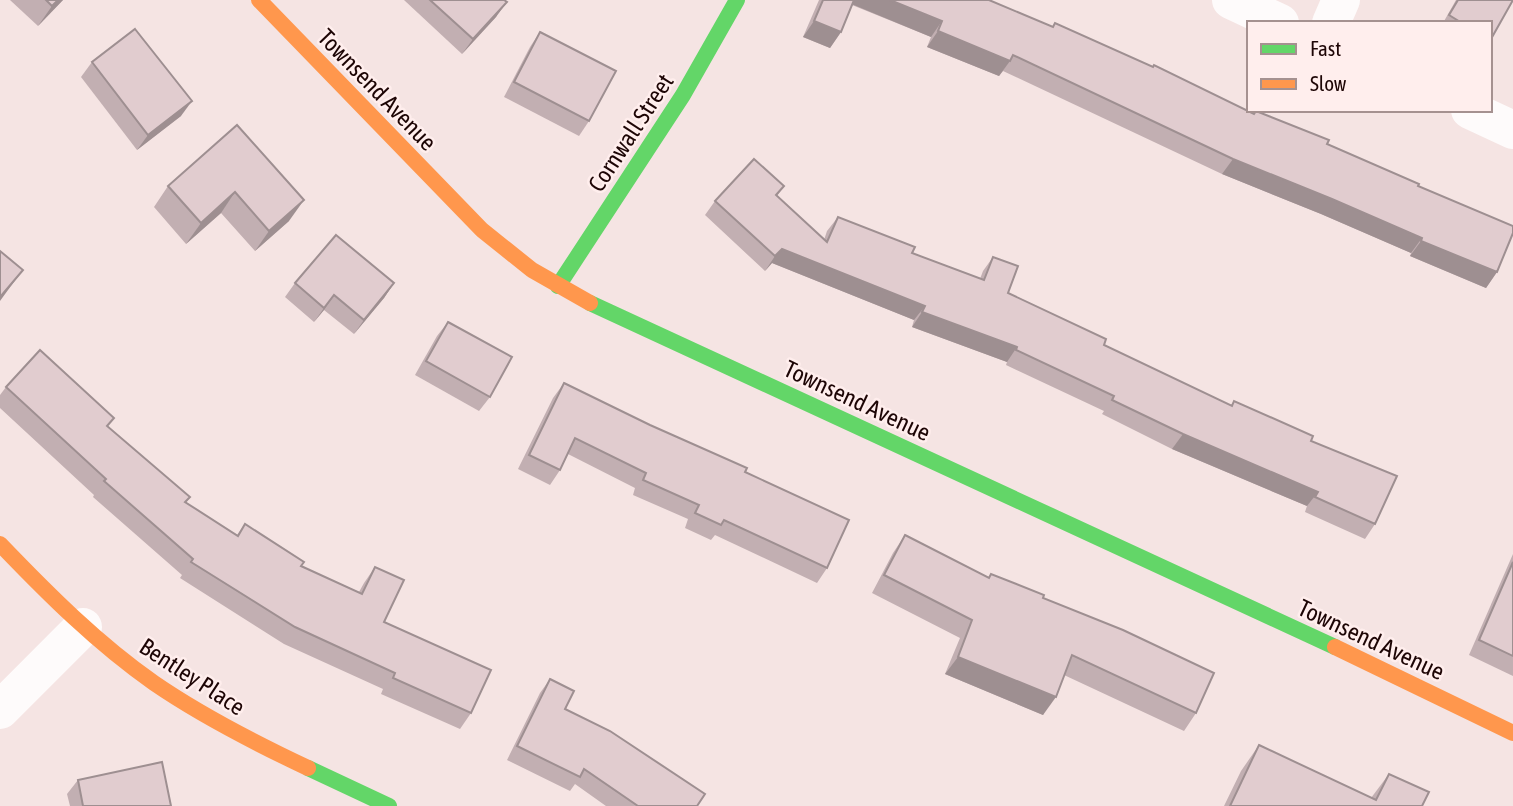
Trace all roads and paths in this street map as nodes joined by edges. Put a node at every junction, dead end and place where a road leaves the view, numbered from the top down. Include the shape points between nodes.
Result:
1 (259, 0) edge
2 (737, 0) edge
3 (1231, 0) edge
4 (1341, 0) edge
5 (1276, 21) edge
6 (1332, 21) edge
7 (1474, 112) edge
8 (1513, 130) edge
9 (558, 286) junction
10 (0, 544) edge
11 (83, 627) junction
12 (0, 710) edge
13 (1513, 733) edge
14 (388, 806) edge

1 - 9 street, Townsend Avenue via 482,230
2 - 9 street, Cornwall Street via 683,95
3 - 5 street
4 - 6 street
7 - 8 street
9 - 13 street, Townsend Avenue
10 - 11 street, Bentley Place
11 - 12 street
11 - 14 street, Bentley Place via 193,708

